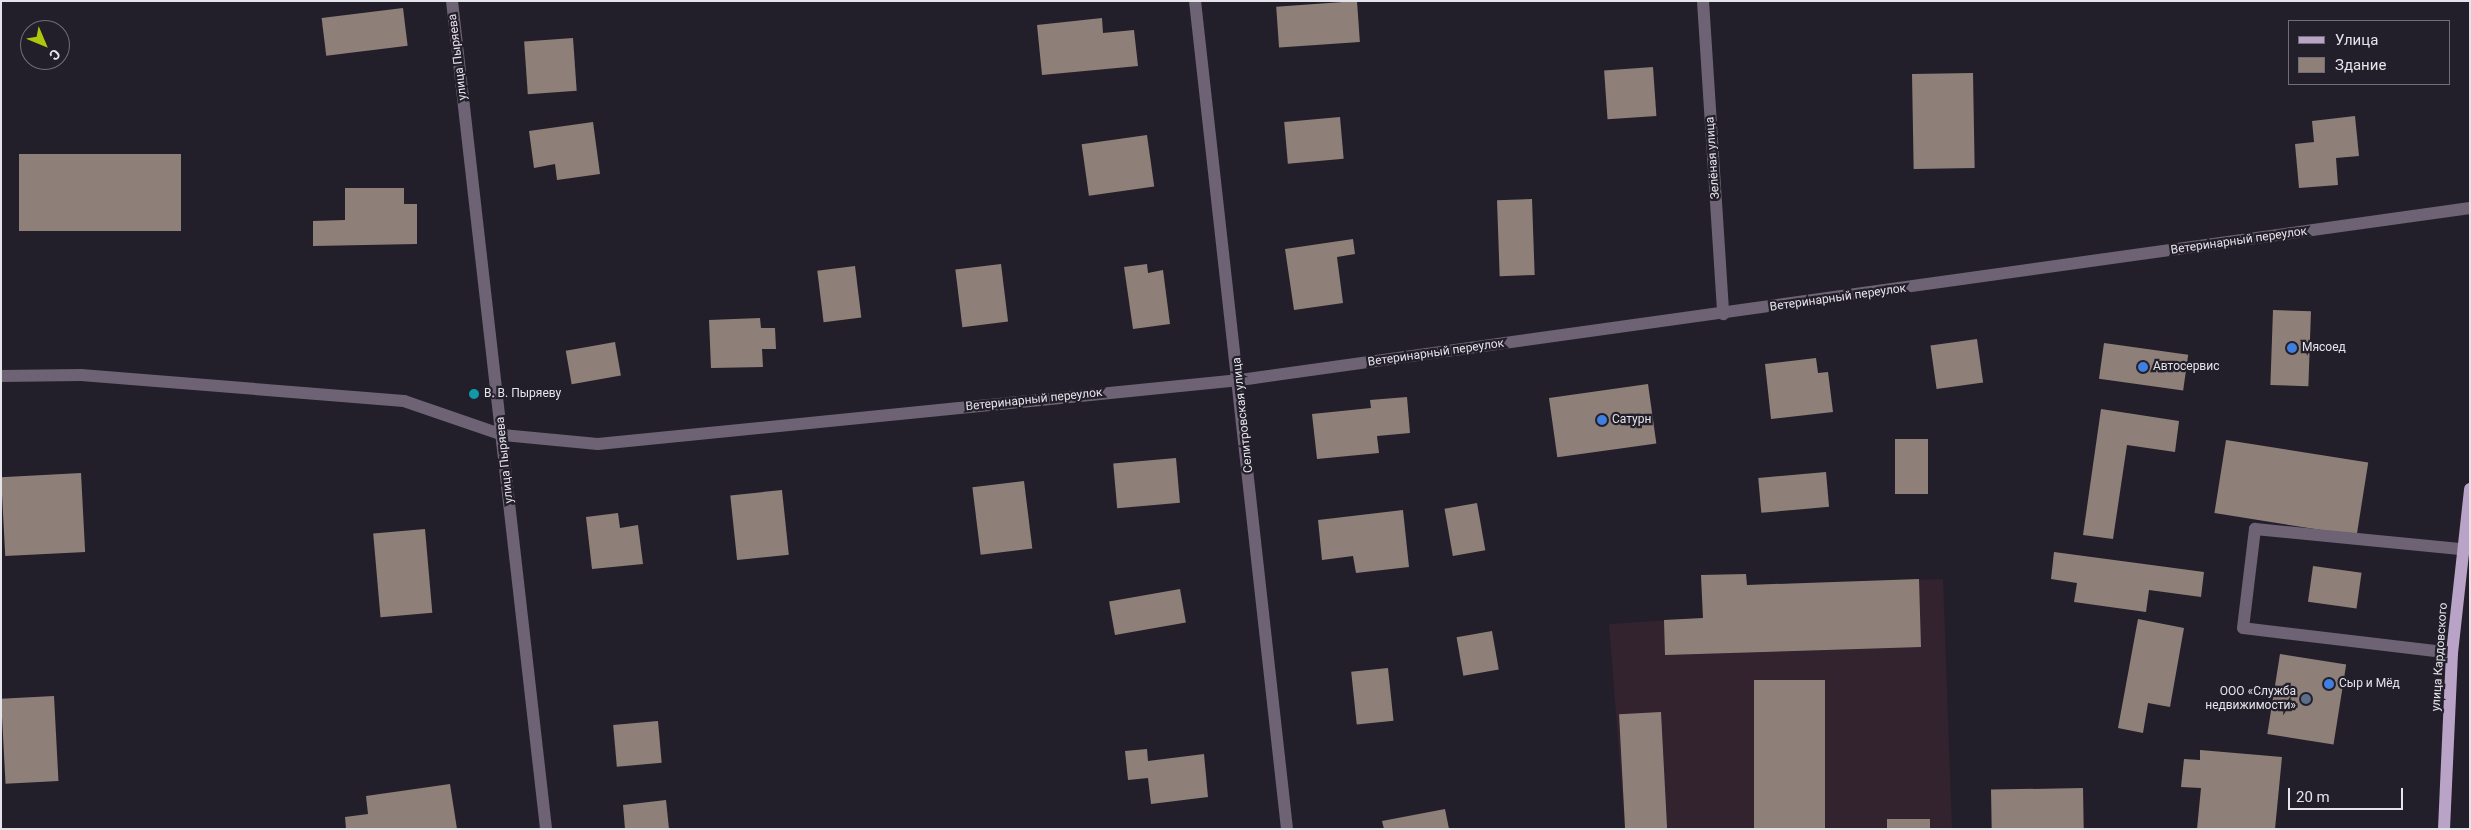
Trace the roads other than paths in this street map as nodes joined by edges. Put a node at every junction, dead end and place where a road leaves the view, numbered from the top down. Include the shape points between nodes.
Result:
1 (452, 1) edge
2 (1195, 1) edge
3 (1703, 1) edge
4 (2470, 208) edge
5 (1723, 314) junction
6 (1, 376) edge
7 (1240, 380) junction
8 (503, 435) junction
9 (2470, 489) edge
10 (2467, 550) edge
11 (2452, 653) junction
12 (546, 829) edge
13 (1287, 829) edge
14 (2444, 829) edge

1 - 8 street, улица Пыряева
2 - 7 street, Селитровская улица
3 - 5 street, Зелёная улица
4 - 5 street, Ветеринарный переулок
5 - 7 street, Ветеринарный переулок
6 - 8 street, Ветеринарный переулок via 80,375 404,400
7 - 8 street, Ветеринарный переулок via 598,444
7 - 13 street, Селитровская улица
8 - 12 street, улица Пыряева
9 - 10 main road, улица Кардовского
10 - 11 main road, улица Кардовского
10 - 11 street via 2255,529 2243,628
11 - 14 main road, улица Кардовского

